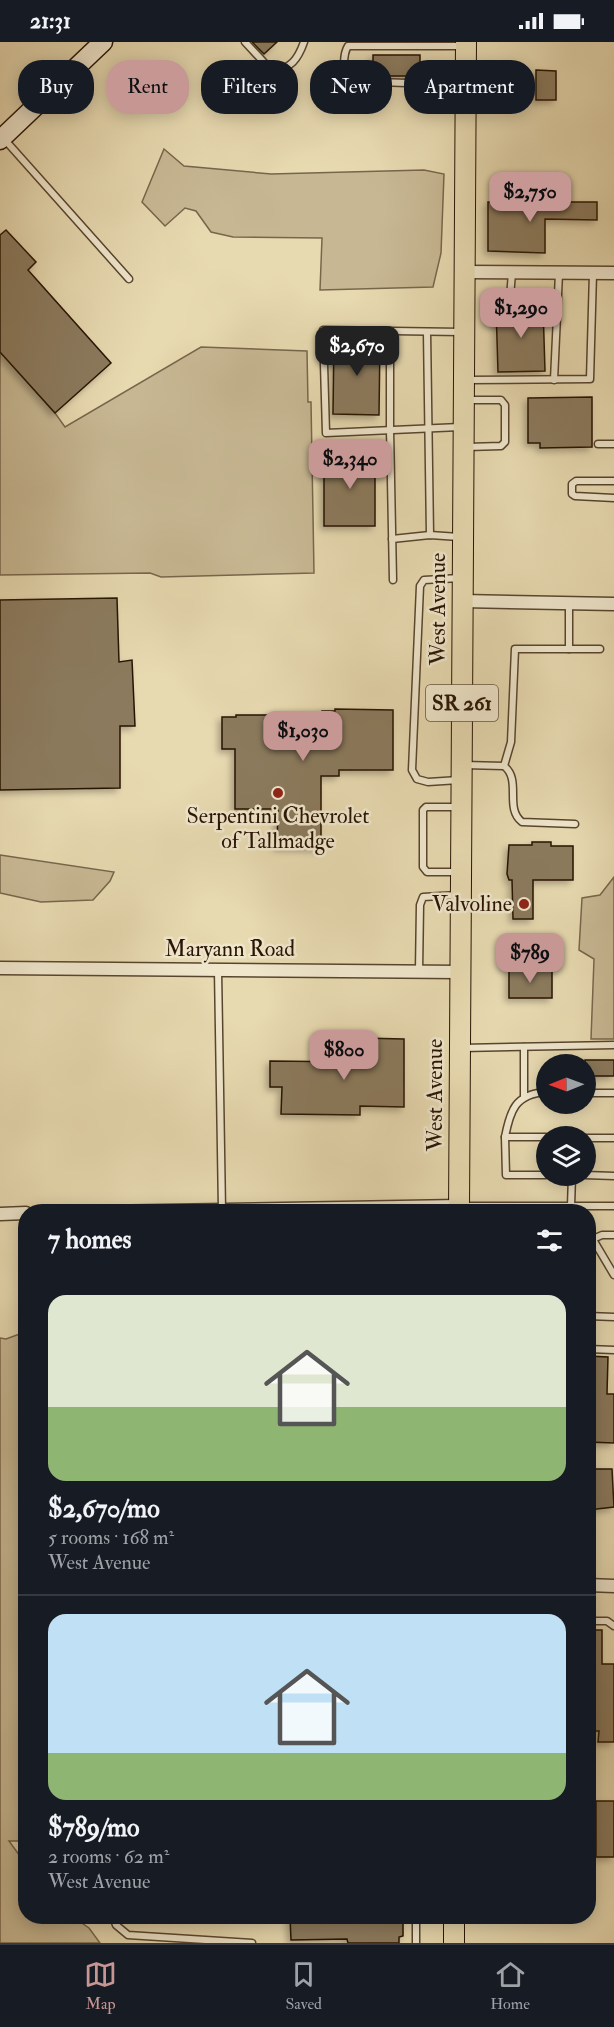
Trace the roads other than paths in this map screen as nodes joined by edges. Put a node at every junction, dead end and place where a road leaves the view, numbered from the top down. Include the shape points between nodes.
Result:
1 (103, 42) edge
2 (245, 42) edge
3 (304, 42) edge
4 (466, 44) edge
5 (466, 60) edge
6 (404, 83) edge
7 (466, 114) edge
8 (1, 136) edge
9 (465, 273) junction
10 (512, 273) junction
11 (559, 273) junction
12 (594, 273) junction
13 (614, 273) edge
14 (129, 279) dead end
15 (557, 298) junction
16 (390, 331) junction
17 (427, 332) junction
18 (464, 332) junction
19 (464, 380) junction
20 (554, 380) junction
21 (464, 400) junction
22 (464, 426) junction
23 (427, 428) junction
24 (390, 430) junction
25 (598, 444) dead end
26 (614, 444) edge
27 (464, 447) junction
28 (614, 481) edge
29 (614, 498) edge
30 (430, 535) junction
31 (463, 537) junction
32 (392, 539) junction
33 (462, 578) junction
34 (393, 580) dead end
35 (463, 601) junction
36 (569, 603) junction
37 (614, 604) edge
38 (569, 649) junction
39 (600, 649) dead end
40 (504, 766) junction
41 (462, 773) junction
42 (462, 807) junction
43 (575, 824) dead end
44 (461, 872) junction
45 (461, 895) junction
46 (0, 968) edge
47 (218, 970) junction
48 (419, 972) junction
49 (460, 972) junction
50 (614, 1045) edge
51 (524, 1047) junction
52 (460, 1048) junction
53 (596, 1093) edge
54 (614, 1093) edge
55 (536, 1094) edge
56 (524, 1097) junction
57 (505, 1137) junction
58 (536, 1137) edge
59 (596, 1138) edge
60 (614, 1138) edge
61 (536, 1175) edge
62 (596, 1175) edge
63 (614, 1176) edge
64 (572, 1186) edge
65 (222, 1204) edge
66 (459, 1204) edge
67 (573, 1204) edge
68 (614, 1206) edge
69 (596, 1207) edge
70 (18, 1213) edge
71 (0, 1214) edge
72 (614, 1235) edge
73 (596, 1238) edge
74 (596, 1244) edge
75 (614, 1275) edge
76 (596, 1316) edge
77 (614, 1317) edge
78 (596, 1349) edge
79 (614, 1350) edge
80 (596, 1585) edge
81 (614, 1586) edge
82 (596, 1621) edge
83 (614, 1626) edge
84 (116, 1924) edge
85 (416, 1924) edge
86 (454, 1924) edge
87 (252, 1943) edge
88 (416, 1943) edge
89 (454, 1943) edge

1 - 8 street
2 - 3 lane via 272,71 291,66
4 - 5 main road, West Avenue / SR 261
4 - 6 lane via 348,46 345,50 345,75 350,81
7 - 9 main road, West Avenue / SR 261
8 - 14 lane
9 - 10 street
9 - 18 main road, West Avenue / SR 261
10 - 11 street
10 - 15 lane via 510,297
11 - 12 street
11 - 15 lane
12 - 13 street
12 - 20 lane via 590,379
15 - 20 lane
16 - 17 lane
16 - 24 lane
16 - 24 lane via 323,330 326,433
17 - 18 lane
17 - 23 lane
18 - 19 main road, West Avenue / SR 261
19 - 20 lane
19 - 21 main road, West Avenue / SR 261
21 - 22 main road, West Avenue / SR 261
21 - 27 lane via 501,400 505,405 505,442 501,446
22 - 23 lane
22 - 27 main road, West Avenue / SR 261
23 - 24 lane
23 - 30 lane
24 - 32 lane
25 - 26 lane
27 - 31 main road, West Avenue / SR 261
28 - 29 lane via 572,484 575,496
30 - 31 lane
30 - 32 lane
31 - 33 main road, West Avenue / SR 261
32 - 34 lane
33 - 35 main road, West Avenue / SR 261
33 - 41 lane via 424,580 420,586 412,770 417,779 428,782
35 - 36 street
35 - 41 main road, West Avenue / SR 261
36 - 37 street
36 - 38 lane
38 - 39 lane
38 - 40 lane via 515,649 511,742
40 - 41 lane
40 - 43 lane via 513,777 514,812 518,819
41 - 42 main road, West Avenue / SR 261
42 - 44 main road, West Avenue / SR 261
42 - 44 lane via 423,810 424,870
44 - 45 main road, West Avenue / SR 261
45 - 48 lane via 423,897
45 - 49 main road, West Avenue / SR 261
46 - 47 street, Maryann Road
47 - 48 street, Maryann Road
47 - 65 lane
48 - 49 street, Maryann Road
49 - 52 main road, West Avenue / SR 261
50 - 51 lane
51 - 52 lane
51 - 56 lane
52 - 66 main road, West Avenue / SR 261
53 - 54 lane
55 - 56 lane
56 - 57 lane via 510,1114
57 - 58 lane
57 - 61 lane via 506,1175
59 - 60 lane
62 - 63 lane
64 - 67 lane
68 - 69 lane
70 - 71 street
72 - 73 lane
74 - 75 lane
76 - 77 lane
78 - 79 lane
80 - 81 street
82 - 83 lane
84 - 87 lane via 128,1935
85 - 88 lane
86 - 89 main road

